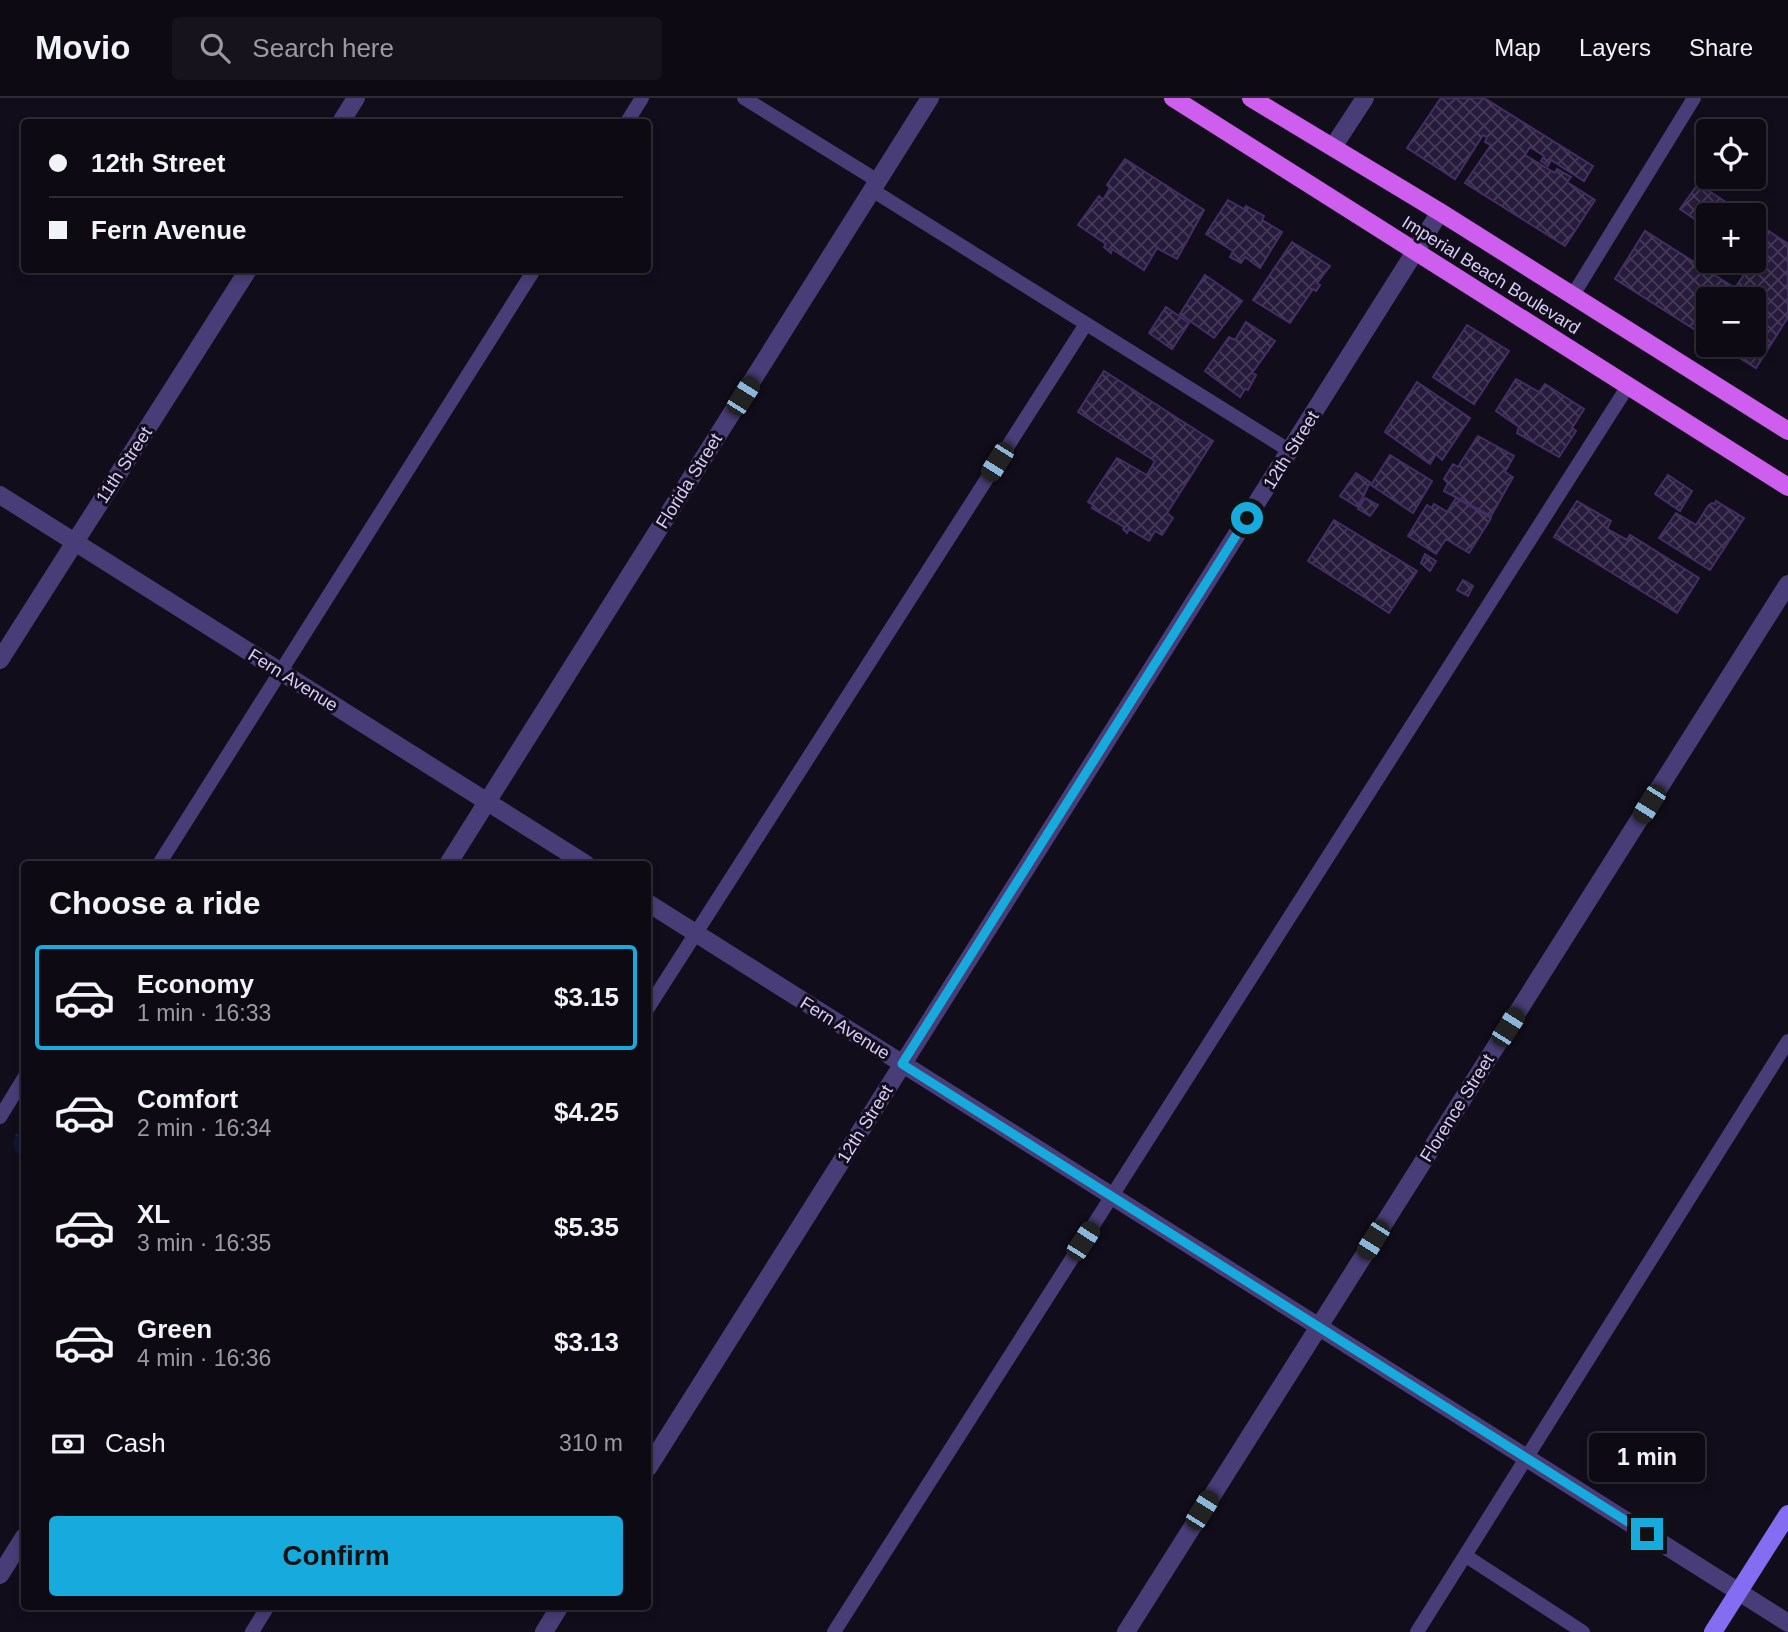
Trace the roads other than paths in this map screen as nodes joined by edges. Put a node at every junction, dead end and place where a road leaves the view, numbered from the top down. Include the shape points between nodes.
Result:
1 (356, 98) edge
2 (642, 98) edge
3 (744, 98) edge
4 (930, 98) edge
5 (1172, 98) edge
6 (1251, 98) edge
7 (1365, 98) edge
8 (1694, 98) edge
9 (343, 119) edge
10 (629, 119) edge
11 (1333, 147) junction
12 (875, 186) junction
13 (1440, 212) junction
14 (1416, 252) junction
15 (246, 273) edge
16 (532, 273) edge
17 (1573, 295) junction
18 (1086, 324) junction
19 (1628, 386) junction
20 (1788, 431) edge
21 (1290, 451) junction
22 (1786, 480) edge
23 (0, 495) edge
24 (75, 542) junction
25 (1788, 584) edge
26 (0, 660) edge
27 (280, 671) junction
28 (487, 802) junction
29 (161, 861) edge
30 (450, 861) edge
31 (581, 861) edge
32 (651, 905) edge
33 (695, 933) junction
34 (651, 1004) edge
35 (1788, 1041) edge
36 (902, 1064) junction
37 (21, 1083) edge
38 (0, 1117) edge
39 (1112, 1196) junction
40 (1318, 1327) junction
41 (1526, 1458) junction
42 (651, 1463) edge
43 (1788, 1514) edge
44 (21, 1541) edge
45 (1466, 1556) junction
46 (0, 1575) edge
47 (1739, 1591) junction
48 (266, 1610) edge
49 (558, 1610) edge
50 (1788, 1623) edge
51 (252, 1632) edge
52 (544, 1632) edge
53 (834, 1632) edge
54 (1126, 1632) edge
55 (1417, 1632) edge
56 (1583, 1632) edge
57 (1713, 1632) edge

1 - 9 street
2 - 10 lane
3 - 12 lane
4 - 12 street, Florida Street
5 - 14 main road, Imperial Beach Boulevard
6 - 11 main road, Imperial Beach Boulevard
7 - 11 street
8 - 17 lane
11 - 13 main road, Imperial Beach Boulevard
12 - 18 lane
12 - 28 street, Florida Street
13 - 14 street, 12th Street
13 - 17 main road, Imperial Beach Boulevard
14 - 19 main road, Imperial Beach Boulevard
14 - 21 street, 12th Street
15 - 24 street, 11th Street
16 - 27 lane
17 - 20 main road, Imperial Beach Boulevard
18 - 21 lane
18 - 33 lane
19 - 22 main road, Imperial Beach Boulevard
19 - 39 lane
21 - 36 street, 12th Street
23 - 24 street, Fern Avenue
24 - 26 street, 11th Street
24 - 27 street, Fern Avenue
25 - 40 street, Florence Street
27 - 28 street, Fern Avenue
27 - 29 lane
28 - 30 street, Florida Street
28 - 31 street, Fern Avenue
32 - 33 street, Fern Avenue
33 - 34 lane
33 - 36 street, Fern Avenue
35 - 41 lane
36 - 39 street, Fern Avenue
36 - 42 street, 12th Street
37 - 38 lane
39 - 40 street, Fern Avenue
39 - 53 lane
40 - 41 street, Fern Avenue
40 - 54 street, Florence Street
41 - 45 lane
41 - 47 street, Fern Avenue
43 - 47 main road
44 - 46 street
45 - 55 lane
45 - 56 lane
47 - 50 street, Fern Avenue
47 - 57 main road
48 - 51 lane
49 - 52 street

